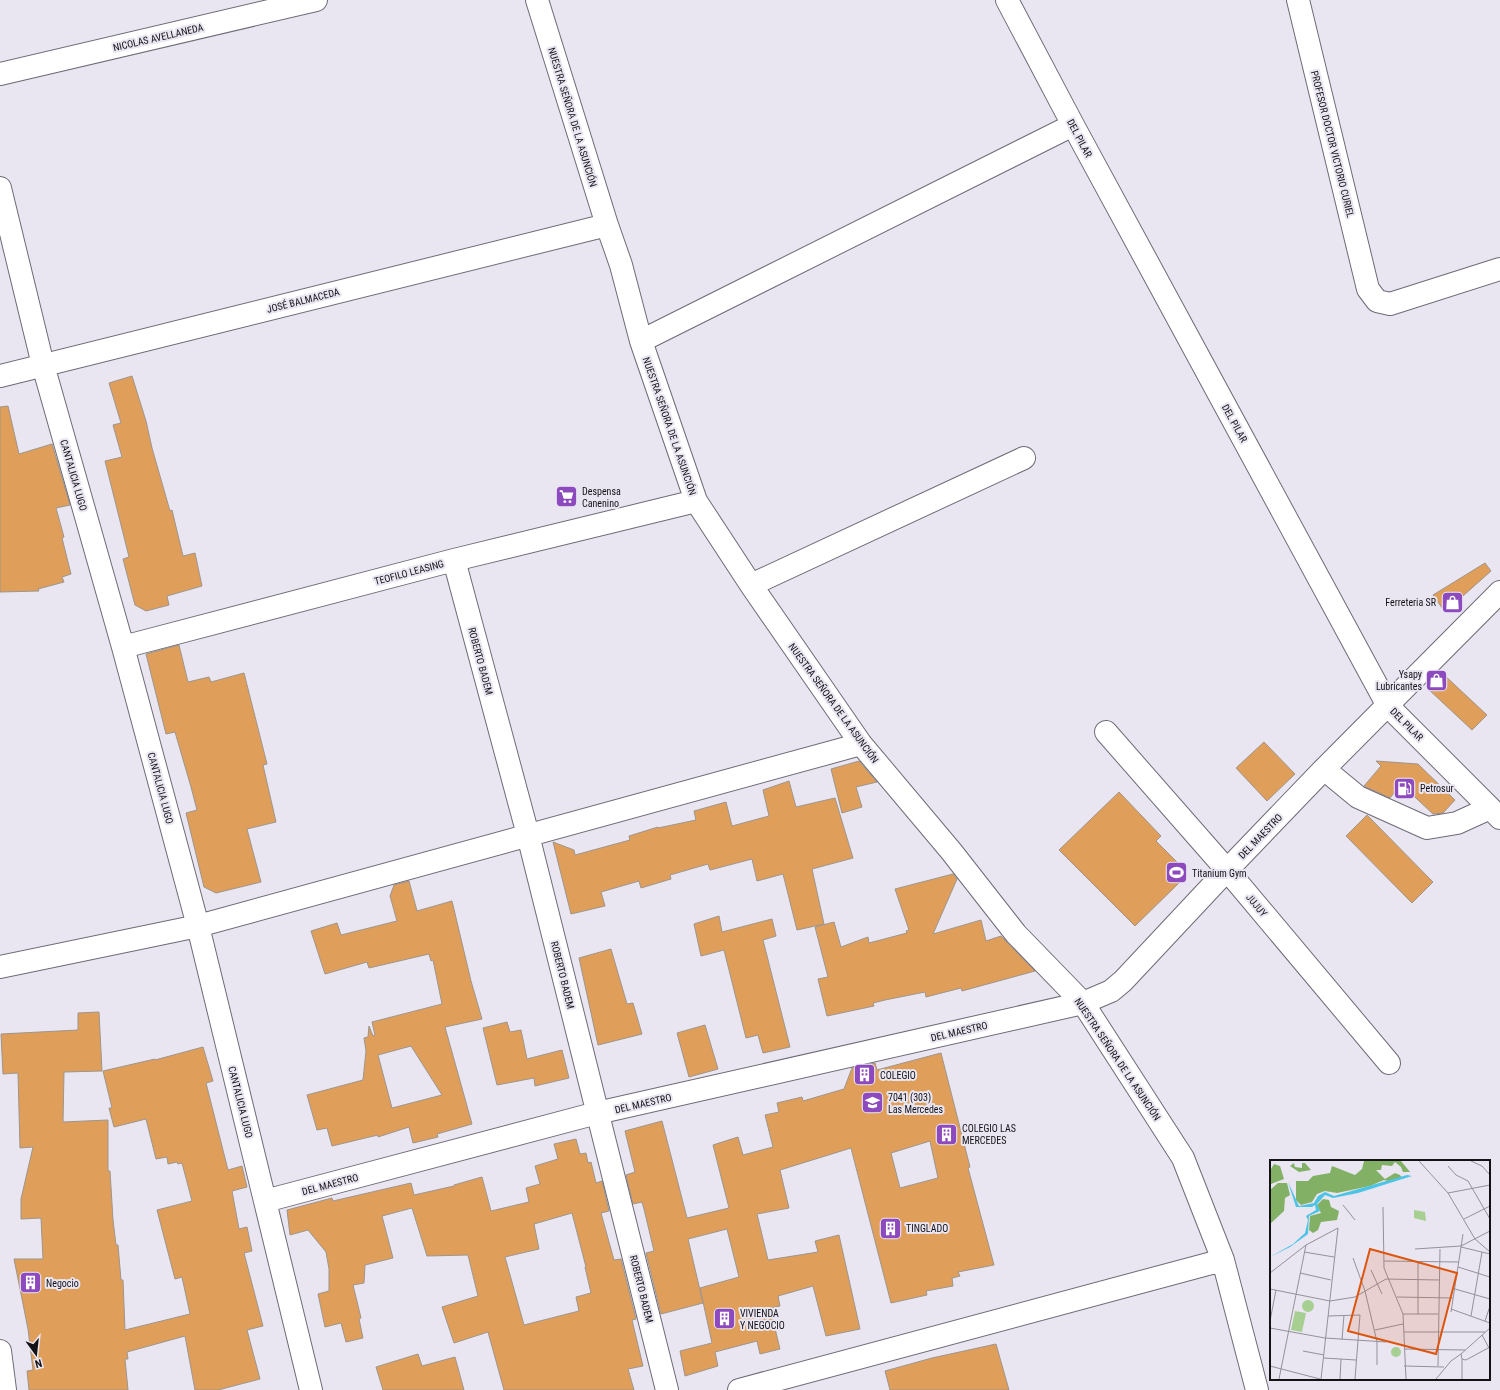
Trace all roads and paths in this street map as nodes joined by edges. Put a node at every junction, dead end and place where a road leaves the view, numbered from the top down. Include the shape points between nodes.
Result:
1 (316, 0) edge
2 (537, 0) edge
3 (1007, 0) edge
4 (1298, 0) edge
5 (0, 74) edge
6 (1073, 125) junction
7 (0, 188) edge
8 (607, 225) junction
9 (1500, 269) edge
10 (641, 341) junction
11 (43, 365) junction
12 (0, 376) edge
13 (1024, 458) dead end
14 (696, 501) junction
15 (454, 560) junction
16 (751, 585) junction
17 (1500, 592) edge
18 (123, 647) junction
19 (1388, 706) junction
20 (1106, 732) dead end
21 (861, 744) junction
22 (1324, 769) junction
23 (1495, 813) edge
24 (528, 836) junction
25 (1227, 870) junction
26 (198, 926) junction
27 (0, 967) edge
28 (1083, 1003) junction
29 (1389, 1063) dead end
30 (598, 1113) junction
31 (266, 1201) junction
32 (1223, 1260) junction
33 (0, 1351) edge
34 (5, 1390) edge
35 (311, 1390) edge
36 (667, 1390) edge
37 (739, 1390) edge
38 (1257, 1390) edge

1 - 5 street, NICOLAS AVELLANEDA
2 - 8 street, NUESTRA SEÑORA DE LA ASUNCIÓN
3 - 6 street, DEL PILAR
4 - 9 street, PROFESOR DOCTOR VICTORIO CURIEL via 1368,289 1377,301 1390,304
6 - 10 street
6 - 19 street, DEL PILAR
7 - 11 street, CANTALICIA LUGO
8 - 10 street, NUESTRA SEÑORA DE LA ASUNCIÓN via 621,265
8 - 11 street, JOSÉ BALMACEDA
10 - 14 street, NUESTRA SEÑORA DE LA ASUNCIÓN
11 - 12 street, JOSÉ BALMACEDA
11 - 18 street, CANTALICIA LUGO
13 - 16 street
14 - 15 street, TEOFILO LEASING
14 - 16 street, NUESTRA SEÑORA DE LA ASUNCIÓN
15 - 18 street, TEOFILO LEASING
15 - 24 street, ROBERTO BADEM
16 - 21 street, NUESTRA SEÑORA DE LA ASUNCIÓN
17 - 19 street, DEL MAESTRO
18 - 26 street, CANTALICIA LUGO
19 - 22 street, DEL MAESTRO
19 - 23 street, DEL PILAR
20 - 25 street, JUJUY
21 - 24 street
21 - 28 street, NUESTRA SEÑORA DE LA ASUNCIÓN via 951,851 1016,934
22 - 23 street via 1358,797 1427,828
22 - 25 street, DEL MAESTRO
24 - 26 street
24 - 30 street, ROBERTO BADEM
25 - 28 street, DEL MAESTRO via 1123,981 1110,991
25 - 29 street, JUJUY
26 - 27 street
26 - 31 street, CANTALICIA LUGO
28 - 30 street, DEL MAESTRO
28 - 32 street, NUESTRA SEÑORA DE LA ASUNCIÓN via 1183,1158
30 - 31 street, DEL MAESTRO
30 - 36 street, ROBERTO BADEM
31 - 35 street, CANTALICIA LUGO
32 - 37 street
32 - 38 street, NUESTRA SEÑORA DE LA ASUNCIÓN
33 - 34 street

